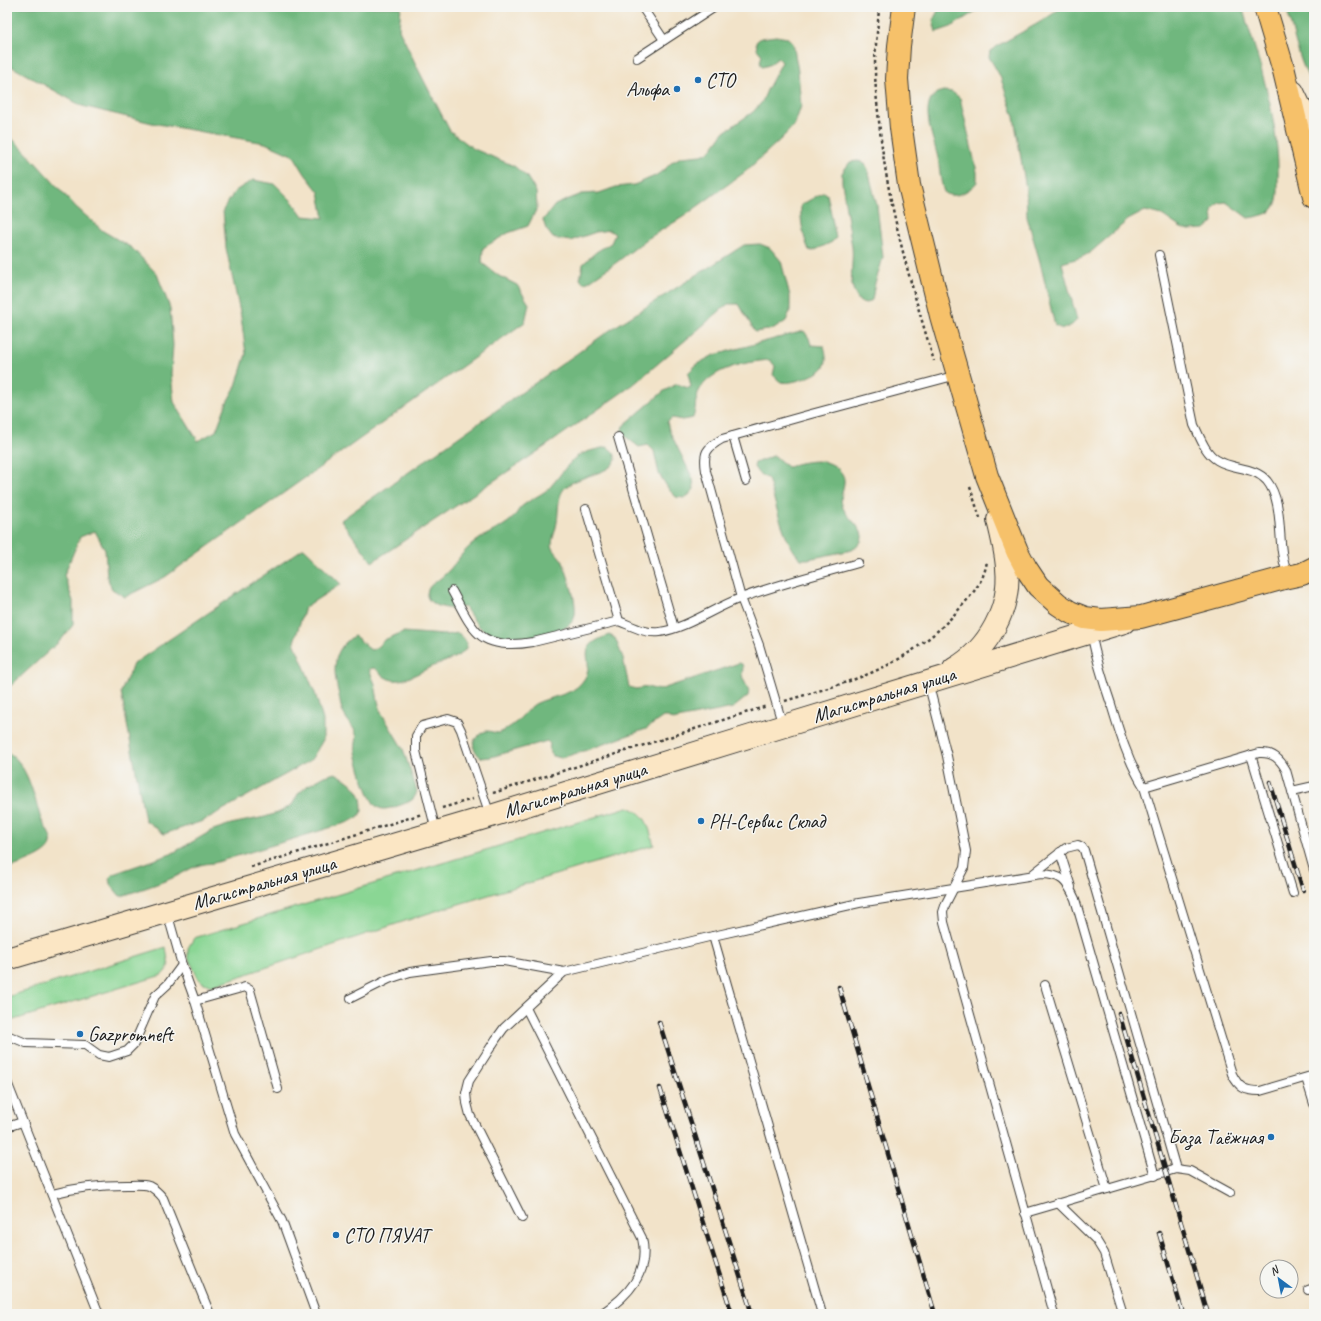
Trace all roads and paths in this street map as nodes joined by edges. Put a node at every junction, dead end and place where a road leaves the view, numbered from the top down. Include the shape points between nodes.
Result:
1 (642, 7) edge
2 (715, 7) edge
3 (904, 7) edge
4 (1265, 7) edge
5 (664, 40) junction
6 (637, 58) dead end
7 (1284, 71) junction
8 (1314, 130) edge
9 (1314, 197) edge
10 (1159, 255) dead end
11 (958, 374) junction
12 (733, 436) junction
13 (618, 437) dead end
14 (987, 476) junction
15 (746, 481) dead end
16 (586, 509) dead end
17 (1314, 562) edge
18 (858, 563) dead end
19 (1314, 568) edge
20 (1288, 577) junction
21 (1314, 578) edge
22 (452, 592) dead end
23 (741, 598) junction
24 (1141, 617) junction
25 (619, 621) junction
26 (674, 628) junction
27 (1090, 632) junction
28 (928, 681) junction
29 (783, 726) junction
30 (1251, 755) junction
31 (1314, 786) edge
32 (1144, 787) junction
33 (1292, 791) junction
34 (491, 816) junction
35 (436, 832) junction
36 (1060, 852) junction
37 (1314, 870) edge
38 (1032, 875) junction
39 (954, 888) junction
40 (1293, 893) dead end
41 (1075, 899) junction
42 (166, 911) junction
43 (713, 936) junction
44 (7, 959) edge
45 (182, 966) junction
46 (564, 972) junction
47 (1045, 985) dead end
48 (351, 998) dead end
49 (196, 1001) junction
50 (526, 1008) junction
51 (7, 1034) edge
52 (1310, 1077) edge
53 (7, 1082) edge
54 (278, 1089) dead end
55 (1314, 1104) edge
56 (22, 1122) junction
57 (7, 1127) edge
58 (1176, 1169) junction
59 (1155, 1176) junction
60 (1107, 1189) junction
61 (52, 1194) junction
62 (1230, 1194) dead end
63 (1058, 1203) junction
64 (1025, 1213) junction
65 (522, 1218) dead end
66 (98, 1314) edge
67 (210, 1314) edge
68 (316, 1314) edge
69 (601, 1314) edge
70 (822, 1314) edge
71 (1054, 1314) edge
72 (1123, 1314) edge

1 - 5 lane
2 - 5 lane
3 - 11 main road via 897,79 909,185
4 - 7 main road
5 - 6 lane
7 - 8 main road via 1298,104
7 - 9 main road
10 - 20 lane via 1194,425 1208,452 1216,460 1259,474 1267,482 1278,511 1283,558
11 - 12 lane
11 - 14 main road
12 - 15 lane
12 - 23 lane via 713,444 707,450 704,460
13 - 26 lane
14 - 24 main road via 1017,551 1026,568 1046,594 1070,612 1084,618 1100,620
14 - 28 main road via 1008,568 1008,588 1003,607 993,630 982,646 955,668
16 - 25 lane
17 - 20 main road
18 - 23 lane
19 - 20 main road
20 - 21 main road
20 - 24 main road
22 - 25 lane via 478,634 497,642 533,642
23 - 26 lane
23 - 29 lane via 759,645
24 - 27 main road, Магистральная улица
25 - 26 lane via 652,633
27 - 28 main road, Магистральная улица
27 - 32 lane via 1122,739
28 - 29 main road, Магистральная улица
28 - 39 lane via 947,756 966,851 964,868
29 - 34 main road, Магистральная улица
30 - 32 lane
30 - 33 lane via 1274,755 1283,764
30 - 40 lane
31 - 33 lane
32 - 52 lane via 1232,1074 1237,1083 1251,1091 1260,1091
33 - 37 lane
34 - 35 main road, Магистральная улица
34 - 35 lane via 457,722 448,719 435,722 422,726 416,736 416,751
35 - 42 main road, Магистральная улица
36 - 38 lane
36 - 41 lane
36 - 58 lane via 1078,845 1084,850
38 - 39 lane
38 - 41 lane via 1056,875 1068,885
39 - 43 lane via 860,903
39 - 64 lane via 943,912 944,922
41 - 59 lane
42 - 44 main road, Магистральная улица
42 - 45 lane
43 - 46 lane
43 - 70 lane
45 - 49 lane
45 - 51 lane via 155,996 134,1044 127,1051 109,1057 98,1054 85,1045 26,1043
46 - 48 lane via 491,961 398,975
46 - 50 lane
47 - 60 lane
49 - 54 lane via 245,987 250,990
49 - 68 lane via 235,1134 282,1221
50 - 65 lane via 496,1039 469,1081 466,1093 470,1115
50 - 69 lane via 642,1238 644,1259 634,1284 624,1296
52 - 55 lane
53 - 56 lane
56 - 57 lane
56 - 61 lane
58 - 59 lane
58 - 62 lane via 1190,1171
59 - 60 lane
60 - 63 lane
61 - 66 lane
61 - 67 lane via 106,1185 143,1185 157,1191 163,1198
63 - 64 lane
63 - 72 lane via 1101,1247
64 - 71 lane

